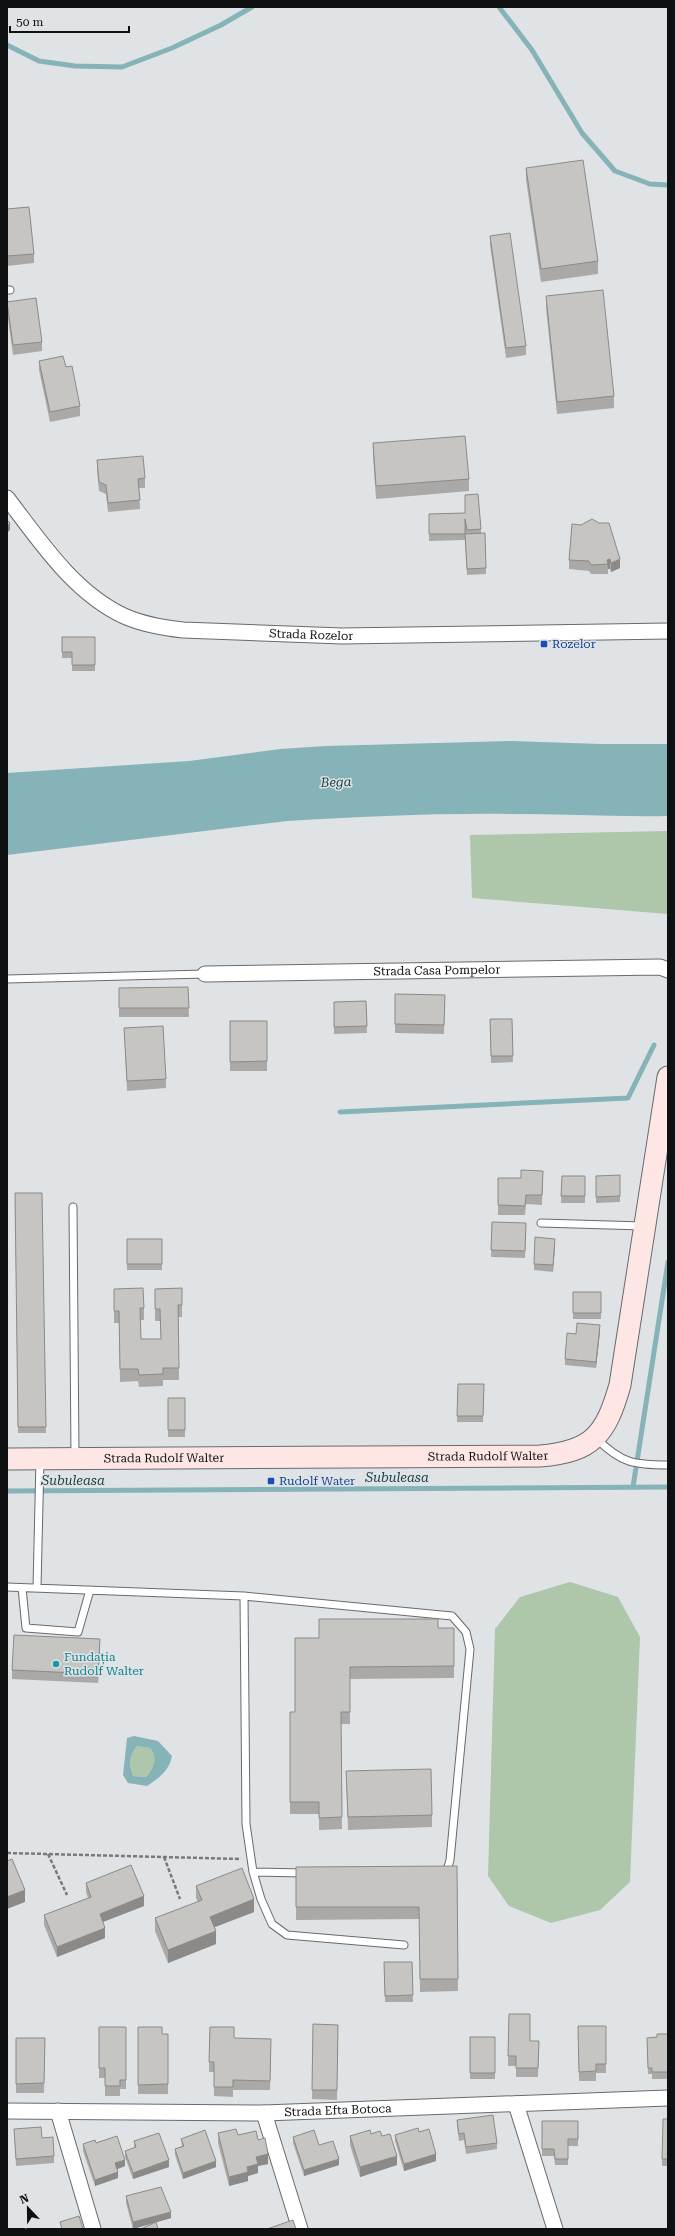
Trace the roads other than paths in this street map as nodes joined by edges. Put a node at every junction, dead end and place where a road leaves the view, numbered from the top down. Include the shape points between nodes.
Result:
1 (7, 498) edge
2 (668, 631) edge
3 (668, 970) edge
4 (205, 974) joint
5 (7, 979) edge
6 (668, 1077) edge
7 (73, 1207) dead end
8 (541, 1223) dead end
9 (645, 1226) junction
10 (595, 1437) junction
11 (7, 1460) edge
12 (75, 1460) junction
13 (40, 1464) junction
14 (668, 1465) edge
15 (7, 1587) edge
16 (22, 1588) junction
17 (37, 1588) junction
18 (90, 1590) junction
19 (244, 1596) junction
20 (253, 1872) junction
21 (314, 1873) edge
22 (437, 1874) edge
23 (404, 1945) dead end
24 (668, 2098) edge
25 (516, 2104) junction
26 (7, 2111) edge
27 (58, 2111) junction
28 (264, 2113) junction
29 (93, 2229) edge
30 (300, 2229) edge
31 (554, 2229) edge

1 - 2 street, Strada Rozelor via 49,553 77,583 107,607 125,617 163,627 342,636
3 - 4 street, Strada Casa Pompelor via 660,967
4 - 5 lane
6 - 9 street, Strada Rudolf Walter
7 - 12 lane
8 - 9 lane
9 - 10 street, Strada Rudolf Walter via 620,1385 606,1425
10 - 12 street, Strada Rudolf Walter via 581,1447 562,1454 540,1456
10 - 14 lane via 625,1461 643,1465
11 - 13 street, Strada Rudolf Walter
12 - 13 street, Strada Rudolf Walter
13 - 17 lane
15 - 16 lane
16 - 17 lane
16 - 18 lane via 26,1628 78,1632
17 - 18 lane
18 - 19 lane
19 - 20 lane via 246,1824
19 - 22 lane via 452,1616 466,1632 470,1649 450,1860 444,1872
20 - 21 lane
20 - 23 lane via 272,1924 286,1935
24 - 25 street, Strada Efta Botoca
25 - 28 street, Strada Efta Botoca
25 - 31 street
26 - 27 street, Strada Efta Botoca
27 - 28 street, Strada Efta Botoca
27 - 29 street
28 - 30 street

